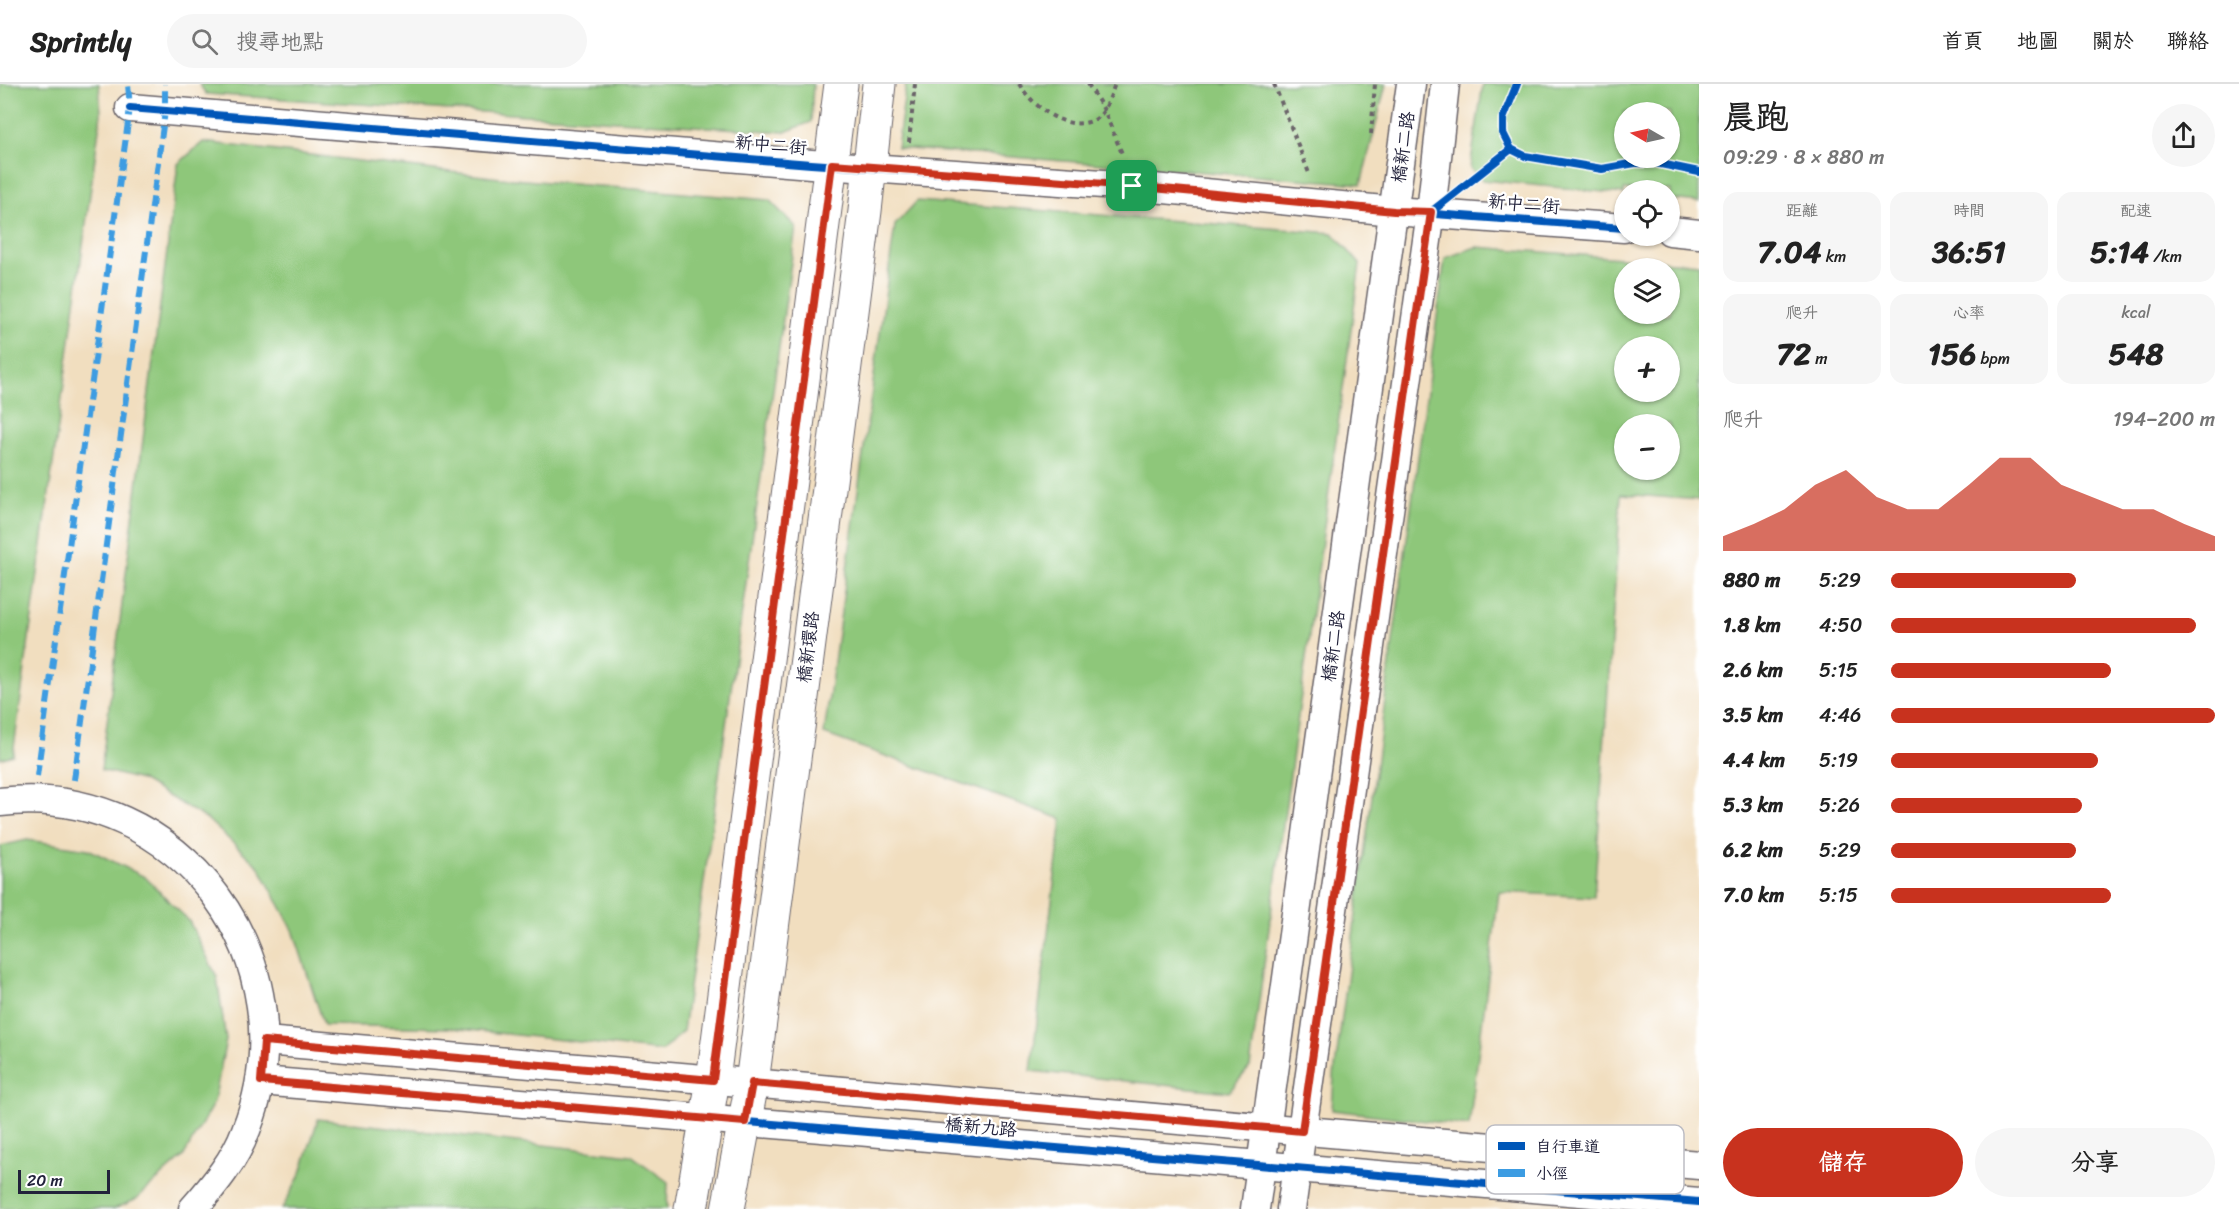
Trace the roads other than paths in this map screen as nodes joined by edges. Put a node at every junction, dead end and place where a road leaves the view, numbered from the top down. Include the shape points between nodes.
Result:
1 (841, 84) edge
2 (879, 84) edge
3 (1411, 84) edge
4 (1445, 84) edge
5 (130, 108) dead end
6 (832, 164) junction
7 (870, 167) junction
8 (1394, 211) junction
9 (1431, 212) junction
10 (1614, 227) edge
11 (1680, 232) edge
12 (1699, 234) edge
13 (0, 802) edge
14 (264, 1041) junction
15 (713, 1080) junction
16 (261, 1081) junction
17 (752, 1083) junction
18 (706, 1119) junction
19 (745, 1122) junction
20 (1266, 1128) junction
21 (1302, 1131) junction
22 (1486, 1147) edge
23 (1684, 1164) edge
24 (1262, 1165) junction
25 (1699, 1165) edge
26 (1297, 1168) junction
27 (1486, 1184) edge
28 (1604, 1194) edge
29 (1699, 1202) edge
30 (193, 1209) edge
31 (692, 1209) edge
32 (728, 1209) edge
33 (1256, 1209) edge
34 (1291, 1209) edge

1 - 6 street
2 - 7 street, 橋新環路
3 - 8 street, 橋新二路
4 - 9 street, 橋新二路
5 - 6 street, 新中二街
6 - 7 street, 新中二街
6 - 15 street
7 - 8 street, 新中二街
7 - 17 street, 橋新環路
8 - 9 street, 新中二街
8 - 20 street, 橋新二路
9 - 10 street, 新中二街
9 - 21 street, 橋新二路
11 - 12 street
13 - 14 street via 33,798 72,803 124,820 172,849 211,887 241,934 259,986
14 - 15 street, 橋新九路
14 - 16 street
15 - 17 street, 橋新九路
15 - 18 street
16 - 18 street, 橋新九路
16 - 30 street via 246,1131 221,1177
17 - 19 street, 橋新環路
17 - 20 street, 橋新九路
18 - 19 street, 橋新九路
18 - 31 street
19 - 24 street, 橋新九路
19 - 32 street, 橋新環路
20 - 21 street, 橋新九路
20 - 24 street, 橋新二路
21 - 22 street, 橋新九路
21 - 26 street, 橋新二路
23 - 25 street, 橋新九路
24 - 26 street, 橋新九路
24 - 33 street, 橋新二路
26 - 27 street, 橋新九路
26 - 34 street, 橋新二路
28 - 29 street, 橋新九路

